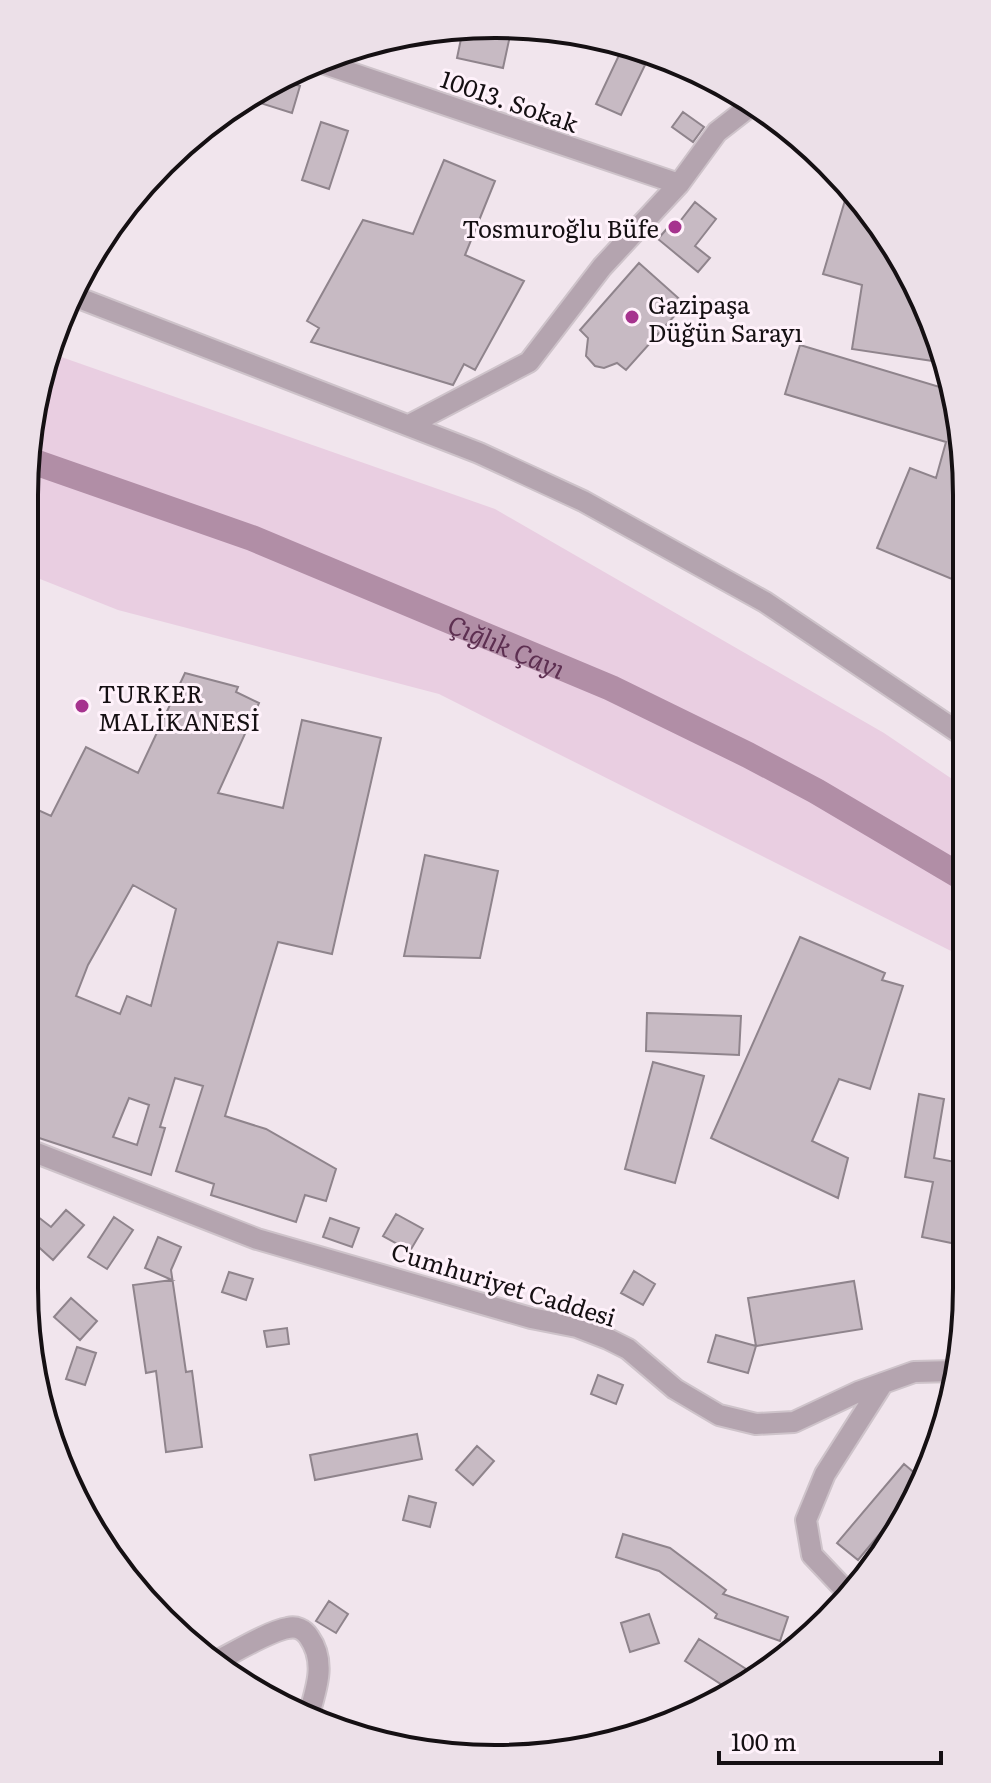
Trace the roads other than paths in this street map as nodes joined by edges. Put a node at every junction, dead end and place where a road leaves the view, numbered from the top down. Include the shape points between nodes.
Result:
1 (335, 67) edge
2 (744, 111) edge
3 (679, 184) junction
4 (82, 299) edge
5 (409, 425) junction
6 (953, 729) edge
7 (38, 1153) edge
8 (945, 1371) edge
9 (883, 1383) junction
10 (841, 1586) edge
11 (226, 1657) edge
12 (311, 1706) edge

1 - 3 street, 10013. Sokak
2 - 3 street via 717,132
3 - 5 street via 602,267 529,362
4 - 5 street
5 - 6 street via 534,477 714,572
7 - 9 street, Cumhuriyet Caddesi via 257,1239 577,1327 628,1349 675,1389 719,1415 756,1424 794,1422
8 - 9 street, Cumhuriyet Caddesi via 914,1372
9 - 10 street via 825,1474 806,1520 812,1555
11 - 12 street via 281,1630 306,1632 320,1669

